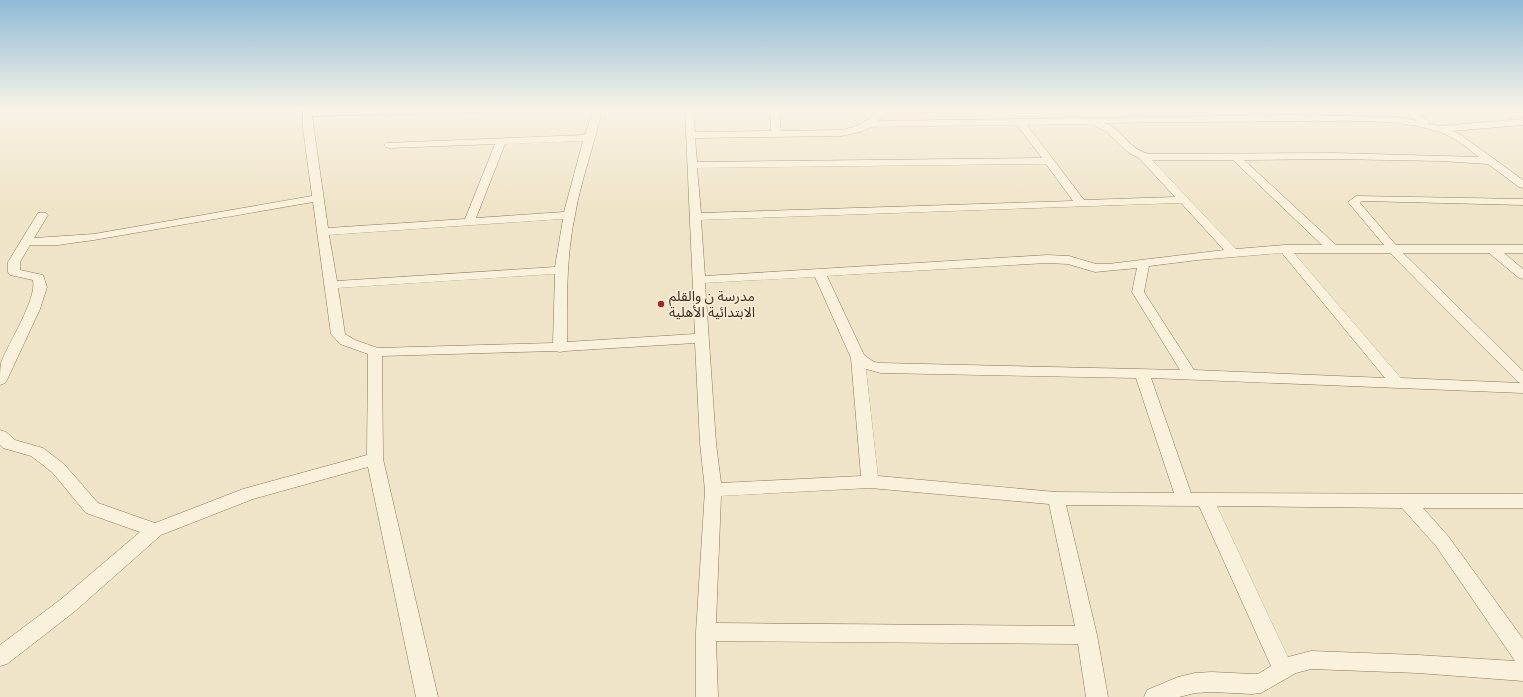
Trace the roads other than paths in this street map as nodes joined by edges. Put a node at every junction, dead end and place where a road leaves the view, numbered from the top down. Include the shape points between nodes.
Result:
1 (501, 141) edge
2 (310, 142) edge
3 (486, 142) edge
4 (588, 142) edge
5 (691, 142) edge
6 (1035, 142) edge
7 (1124, 142) edge
8 (1465, 142) edge
9 (389, 145) dead end
10 (1142, 155) junction
11 (1236, 157) junction
12 (1050, 161) junction
13 (1492, 162) junction
14 (693, 165) junction
15 (1523, 185) edge
16 (318, 198) junction
17 (1185, 200) junction
18 (1523, 202) edge
19 (1081, 204) junction
20 (42, 215) dead end
21 (569, 216) junction
22 (696, 217) junction
23 (469, 222) junction
24 (323, 232) junction
25 (26, 242) junction
26 (1332, 248) junction
27 (1392, 248) junction
28 (1491, 248) junction
29 (1284, 249) junction
30 (1523, 249) edge
31 (1234, 254) junction
32 (1144, 263) junction
33 (561, 270) junction
34 (819, 272) junction
35 (1523, 275) edge
36 (699, 280) junction
37 (330, 285) junction
38 (703, 338) junction
39 (560, 348) junction
40 (375, 352) junction
41 (858, 358) junction
42 (1142, 373) junction
43 (1190, 375) junction
44 (1523, 379) edge
45 (0, 380) edge
46 (1397, 383) junction
47 (1523, 388) edge
48 (0, 436) edge
49 (375, 459) junction
50 (870, 482) junction
51 (713, 490) junction
52 (1056, 498) junction
53 (1185, 499) junction
54 (1205, 500) junction
55 (1406, 500) junction
56 (1523, 501) edge
57 (155, 530) junction
58 (706, 632) junction
59 (1087, 635) junction
60 (1523, 656) edge
61 (0, 657) edge
62 (1283, 669) junction
63 (1523, 671) edge
64 (427, 697) edge
65 (707, 697) edge
66 (1097, 697) edge
67 (1155, 697) edge

1 - 23 street
2 - 16 street
3 - 9 street
4 - 21 street
5 - 14 street
6 - 12 street
7 - 10 street via 1133,151
8 - 13 street
10 - 11 street
10 - 17 street
11 - 13 street via 1342,156
11 - 26 street
12 - 14 street
12 - 19 street
13 - 15 street
14 - 22 street
16 - 24 street
16 - 25 street via 94,237 58,242
17 - 19 street
17 - 31 street
18 - 27 street via 1360,198 1354,202
19 - 22 street
20 - 25 street
21 - 23 street
21 - 33 street
22 - 36 street
23 - 24 street
24 - 37 street
25 - 45 street via 14,262 14,272 39,278 41,286
26 - 27 street
26 - 29 street
27 - 28 street
27 - 44 street
28 - 30 street
28 - 35 street
29 - 31 street
29 - 46 street
31 - 32 street
32 - 34 street via 1102,268 1069,260 1047,259
32 - 43 street via 1138,292
33 - 37 street
33 - 39 street
34 - 36 street
34 - 41 street
36 - 38 street
37 - 40 street via 340,337
38 - 39 street
38 - 51 street
39 - 40 street
40 - 49 street
41 - 42 street via 868,365 881,368
41 - 50 street
42 - 43 street
42 - 53 street
43 - 46 street
46 - 47 street
48 - 57 street via 9,444 37,452 58,468 92,508
49 - 57 street via 249,494
49 - 64 street
50 - 51 street
50 - 52 street
51 - 58 street
52 - 53 street
52 - 59 street
53 - 54 street
54 - 55 street
54 - 62 street
55 - 56 street
55 - 60 street via 1442,541
57 - 61 street via 67,606
58 - 59 street
58 - 65 street
59 - 66 street
62 - 63 street via 1311,660
62 - 67 street via 1261,683 1195,683

